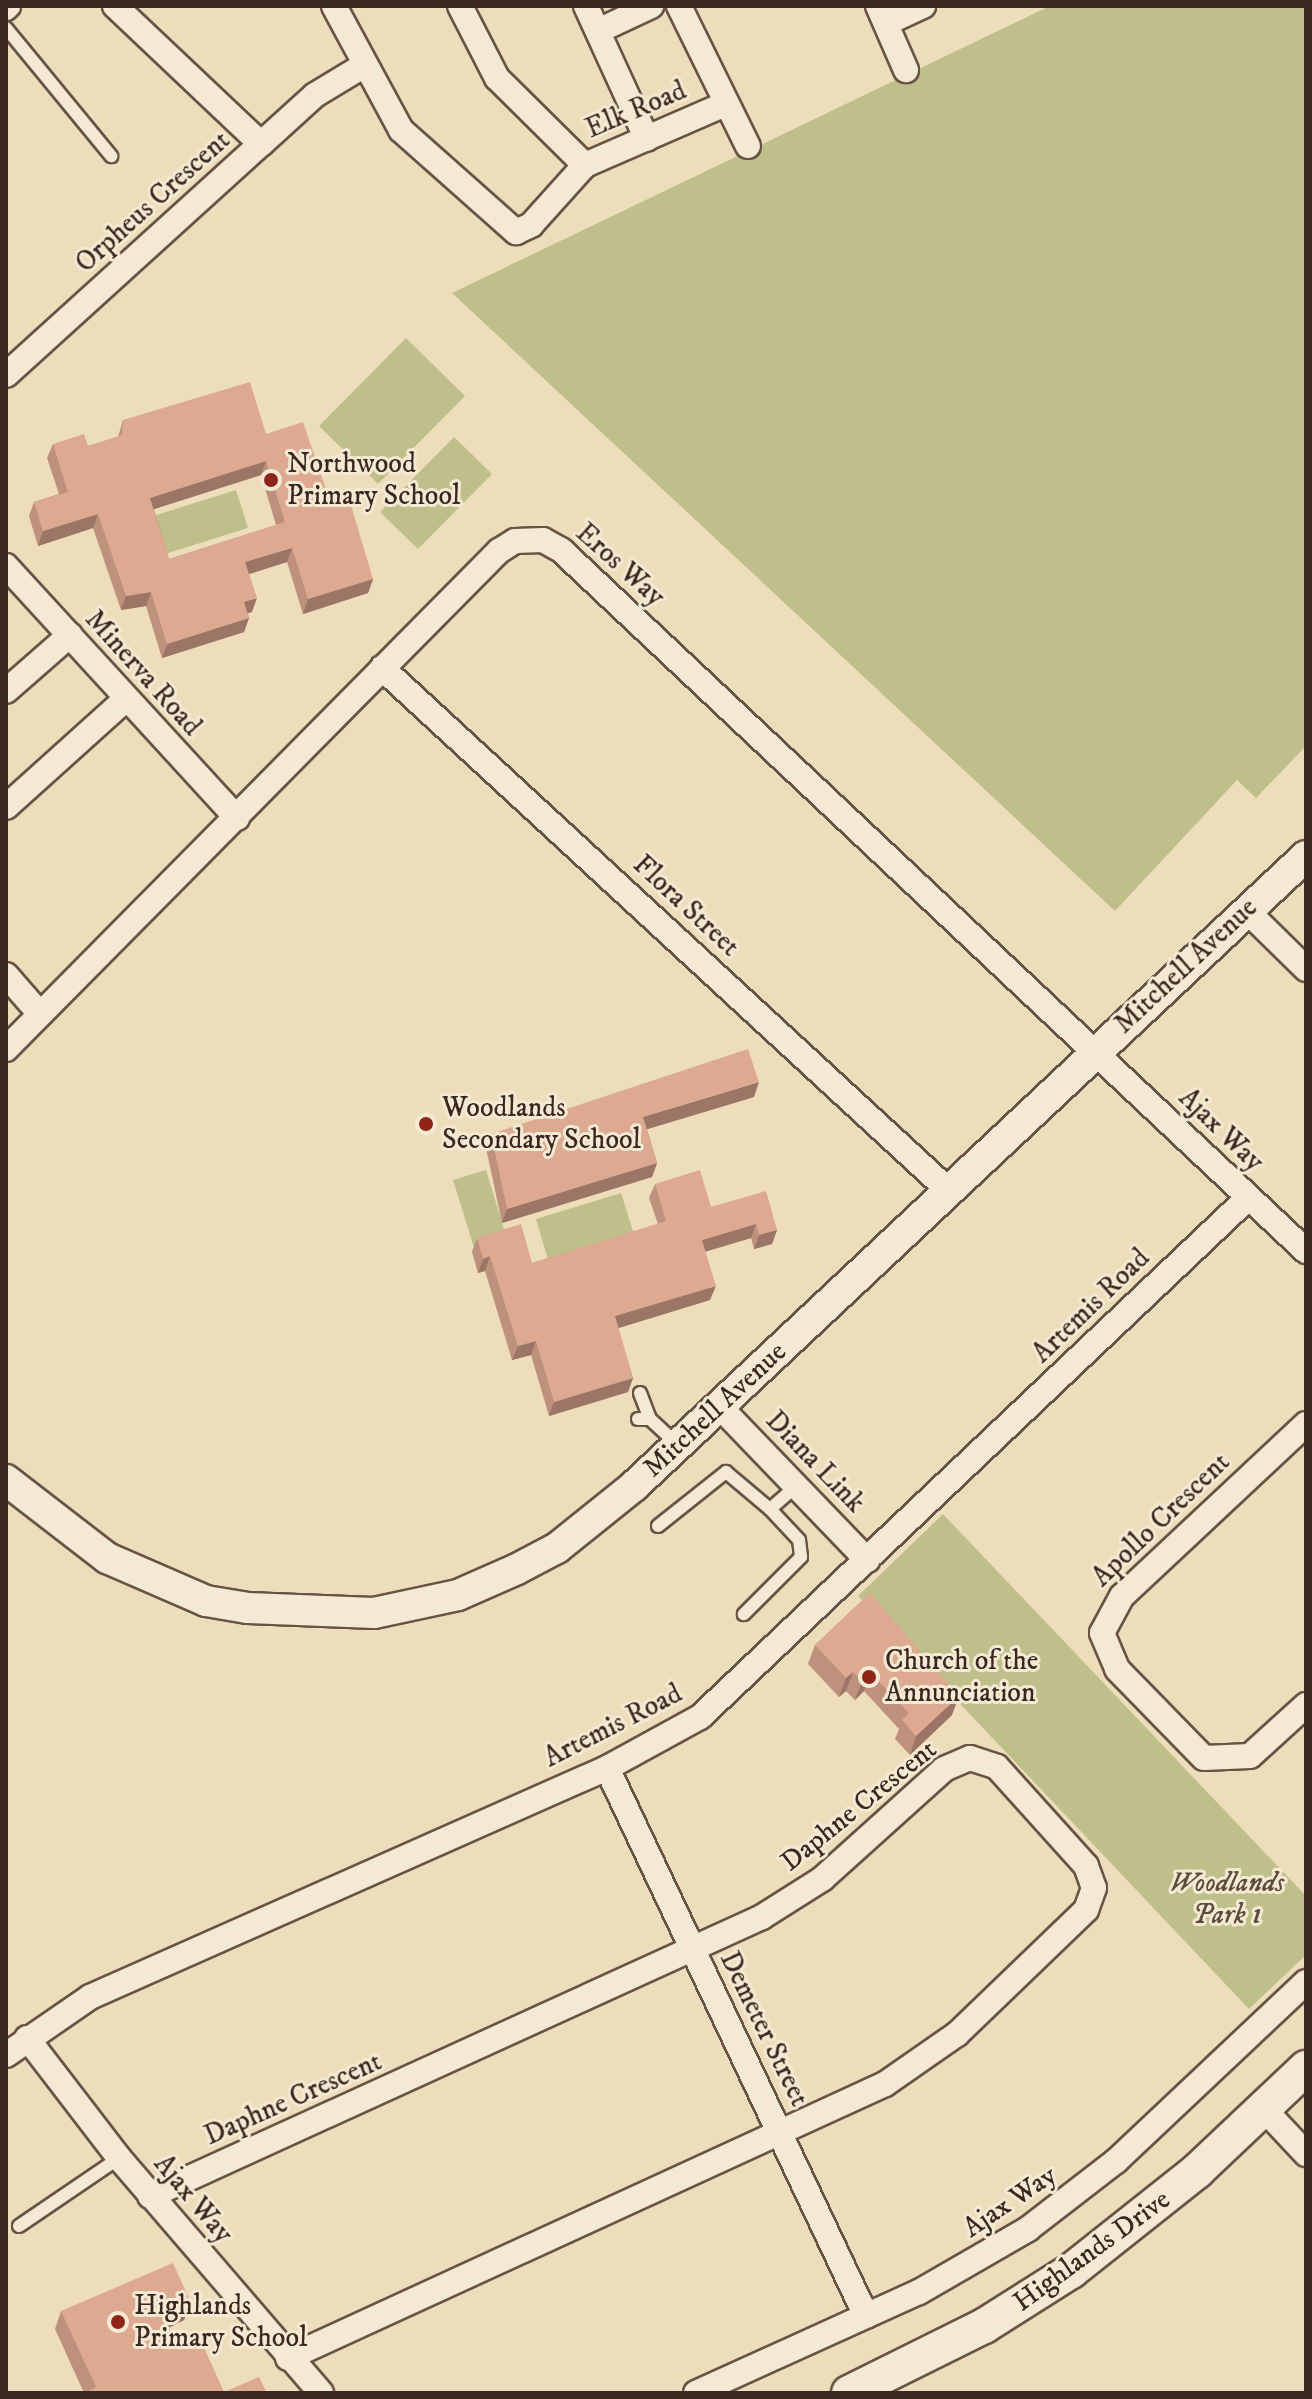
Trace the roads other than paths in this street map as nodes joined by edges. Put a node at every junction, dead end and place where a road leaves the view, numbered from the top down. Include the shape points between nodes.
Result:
1 (115, 6) edge
2 (334, 6) edge
3 (460, 6) edge
4 (586, 6) edge
5 (651, 6) edge
6 (679, 6) edge
7 (923, 6) edge
8 (882, 15) edge
9 (6, 28) edge
10 (598, 31) junction
11 (363, 66) junction
12 (906, 70) dead end
13 (725, 104) junction
14 (647, 139) junction
15 (261, 144) junction
16 (748, 146) dead end
17 (111, 156) dead end
18 (585, 165) junction
19 (6, 375) edge
20 (6, 566) edge
21 (70, 635) junction
22 (382, 668) junction
23 (6, 691) edge
24 (140, 705) junction
25 (6, 807) edge
26 (237, 818) junction
27 (1306, 856) edge
28 (1246, 910) junction
29 (1306, 969) edge
30 (6, 975) edge
31 (40, 1014) junction
32 (6, 1049) edge
33 (1095, 1051) junction
34 (948, 1190) junction
35 (1249, 1197) junction
36 (1306, 1251) edge
37 (640, 1393) dead end
38 (719, 1406) junction
39 (1306, 1424) edge
40 (678, 1445) junction
41 (6, 1480) edge
42 (796, 1486) junction
43 (770, 1509) junction
44 (658, 1526) dead end
45 (867, 1560) junction
46 (744, 1614) dead end
47 (1306, 1705) edge
48 (607, 1768) junction
49 (693, 1952) junction
50 (1306, 1982) edge
51 (27, 2038) junction
52 (6, 2055) edge
53 (1306, 2068) edge
54 (1263, 2108) junction
55 (781, 2134) junction
56 (1306, 2154) edge
57 (119, 2158) junction
58 (150, 2196) junction
59 (19, 2226) dead end
60 (866, 2316) junction
61 (288, 2358) junction
62 (321, 2393) edge
63 (696, 2393) edge
64 (849, 2393) edge

1 - 15 street, Orpheus Crescent
2 - 11 street
3 - 18 street via 497,78
4 - 10 street
5 - 10 street
6 - 13 street
7 - 8 street
8 - 12 street
9 - 17 lane
10 - 14 street
11 - 15 street via 315,95
11 - 18 street, Elk Road via 401,130 503,226 518,232 531,225
13 - 14 street, Elk Road
13 - 16 street
14 - 18 street, Elk Road
15 - 19 street, Orpheus Crescent
20 - 21 street, Minerva Road
21 - 23 street
21 - 24 street, Minerva Road
22 - 26 street, Eros Way
22 - 33 street, Eros Way via 507,545 550,543
22 - 34 street, Flora Street
24 - 25 street
24 - 26 street, Minerva Road
26 - 31 street, Eros Way
27 - 28 street, Mitchell Avenue
28 - 29 street
28 - 33 street, Mitchell Avenue
30 - 31 street
31 - 32 street, Eros Way
33 - 34 street, Mitchell Avenue
33 - 35 street, Ajax Way
34 - 38 street, Mitchell Avenue
35 - 36 street, Ajax Way
35 - 45 street, Artemis Road
37 - 40 lane via 644,1419
38 - 40 street, Mitchell Avenue
38 - 42 street, Diana Link
39 - 47 street, Apollo Crescent via 1122,1596 1102,1633 1117,1669 1204,1758 1250,1756
40 - 41 street, Mitchell Avenue via 557,1548 475,1589 374,1613 280,1614 206,1601 107,1558
42 - 43 lane
42 - 45 street, Diana Link
43 - 44 lane via 726,1472
43 - 46 lane via 799,1540 801,1557
45 - 48 street, Artemis Road via 700,1717
48 - 49 street, Demeter Street
48 - 51 street, Artemis Road via 90,1997
49 - 55 street, Demeter Street
49 - 55 street, Daphne Crescent via 822,1879 944,1769 970,1758 997,1767 1086,1866 1094,1888 1086,1910 957,2034 885,2084
49 - 58 street, Daphne Crescent
50 - 60 street, Ajax Way via 1077,2194 975,2263
51 - 52 street, Artemis Road
51 - 57 street, Ajax Way
53 - 54 main road, Highlands Drive
54 - 56 street
54 - 64 main road, Highlands Drive via 1197,2171 1071,2271 984,2326
55 - 60 street, Demeter Street
55 - 61 street, Daphne Crescent
57 - 58 street, Ajax Way
57 - 59 lane
58 - 61 street, Ajax Way
60 - 63 street, Ajax Way
61 - 62 street, Ajax Way

